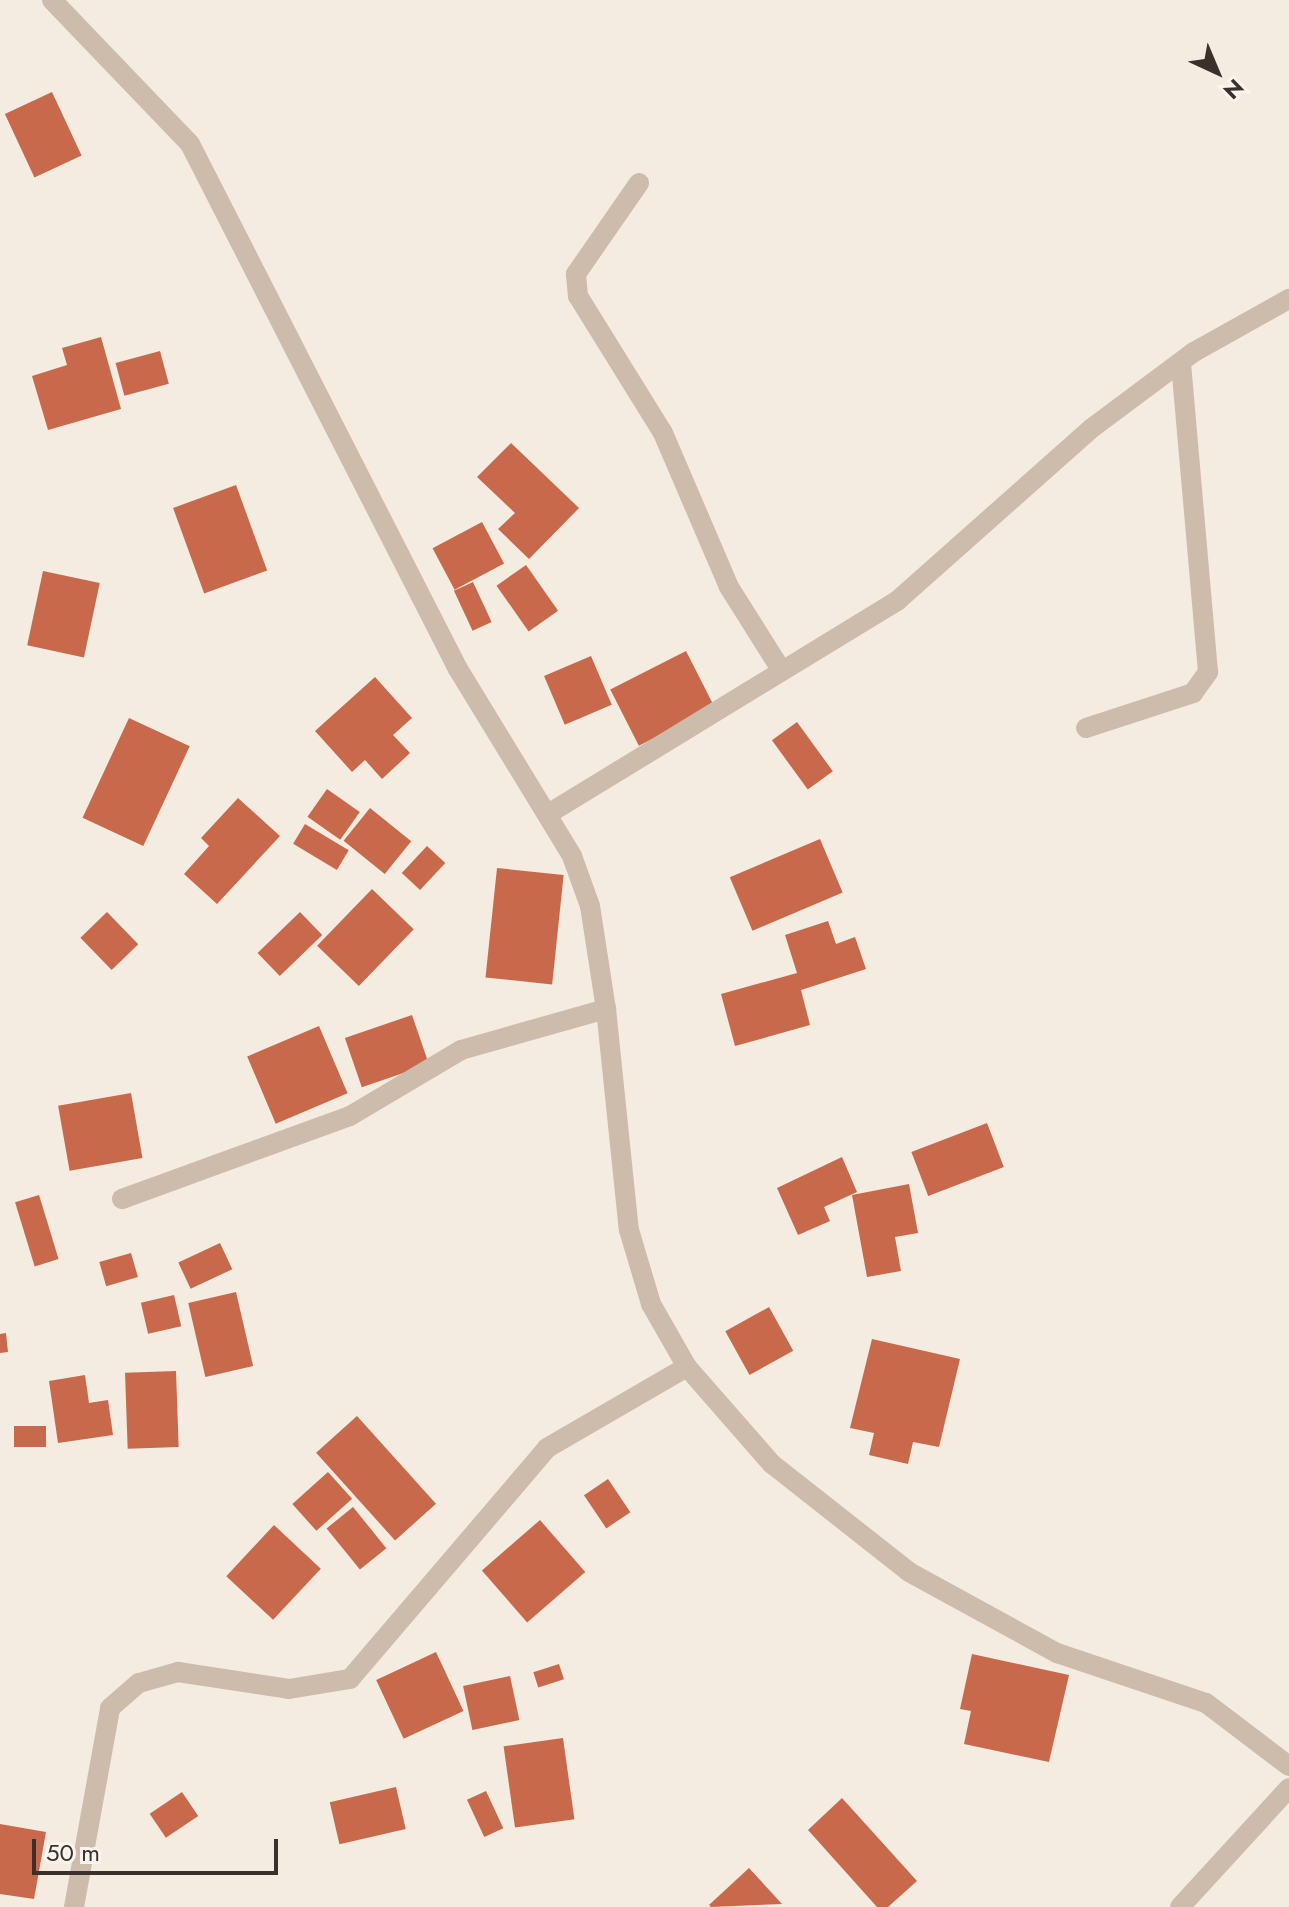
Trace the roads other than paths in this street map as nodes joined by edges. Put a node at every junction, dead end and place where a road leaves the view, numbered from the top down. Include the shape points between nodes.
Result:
1 (52, 0) edge
2 (639, 183) dead end
3 (1289, 299) edge
4 (1181, 362) junction
5 (782, 671) junction
6 (1086, 728) dead end
7 (548, 814) junction
8 (606, 1009) junction
9 (122, 1199) dead end
10 (687, 1367) junction
11 (1289, 1766) edge
12 (1289, 1788) edge
13 (74, 1907) edge
14 (1180, 1907) edge

1 - 7 street via 190,144 458,669
2 - 5 street via 576,274 578,296 663,433 729,587
3 - 4 street
4 - 5 street via 1092,428 897,601
4 - 6 street via 1208,672 1193,693
5 - 7 street
7 - 8 street via 590,906
8 - 9 street via 461,1050 350,1116
8 - 10 street via 629,1230 651,1304
10 - 11 street via 772,1464 909,1572 1057,1653 1206,1703
10 - 13 street via 547,1448 350,1679 289,1689 178,1672 139,1683 110,1708
12 - 14 street

